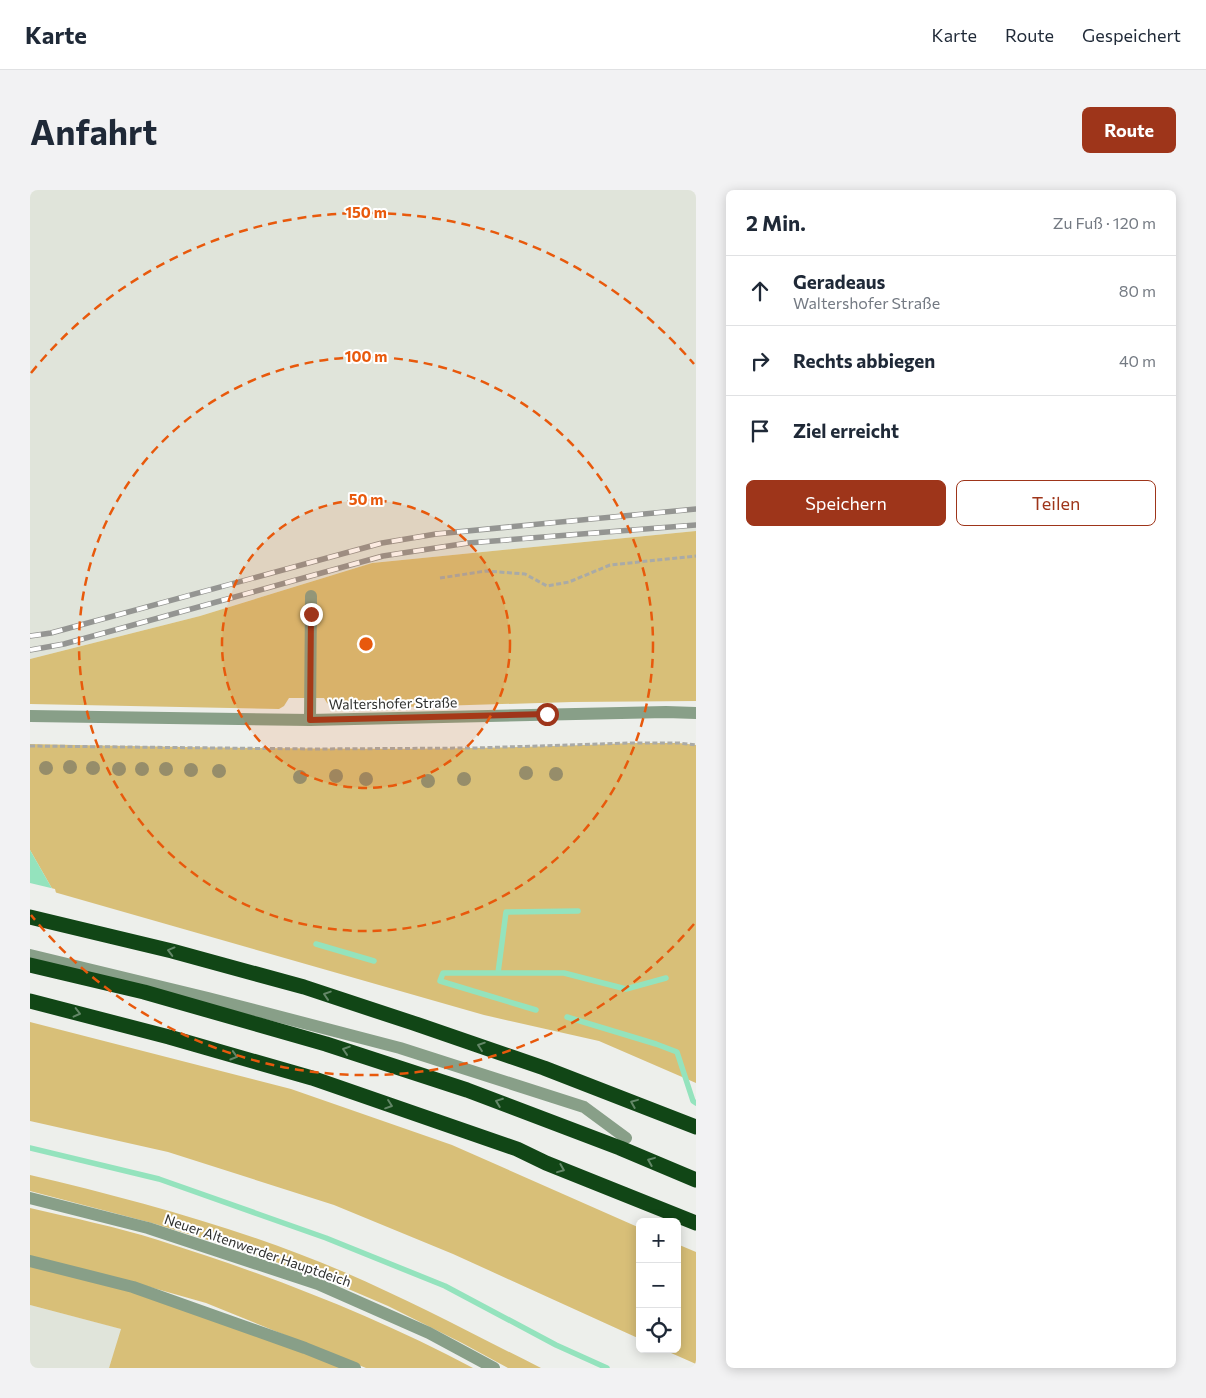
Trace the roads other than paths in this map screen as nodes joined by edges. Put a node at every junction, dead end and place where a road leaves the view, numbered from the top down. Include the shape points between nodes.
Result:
1 (311, 596) dead end
2 (696, 713) edge
3 (30, 716) edge
4 (310, 720) junction
5 (30, 917) edge
6 (30, 956) edge
7 (30, 965) edge
8 (30, 1001) edge
9 (696, 1127) edge
10 (626, 1138) dead end
11 (696, 1180) edge
12 (30, 1198) edge
13 (696, 1223) edge
14 (30, 1262) edge
15 (354, 1368) edge
16 (494, 1368) edge

1 - 4 street
2 - 4 street, Waltershofer Straße
3 - 4 street, Waltershofer Straße
9 -> 5 highway via 544,1068 313,990 172,951
6 - 10 street via 400,1048 584,1107
11 -> 7 highway via 467,1090 336,1047 144,992
8 -> 13 highway via 312,1078 517,1149
12 - 16 street, Neuer Altenwerder Hauptdeich via 148,1228 318,1284 429,1334
14 - 15 street via 133,1287

